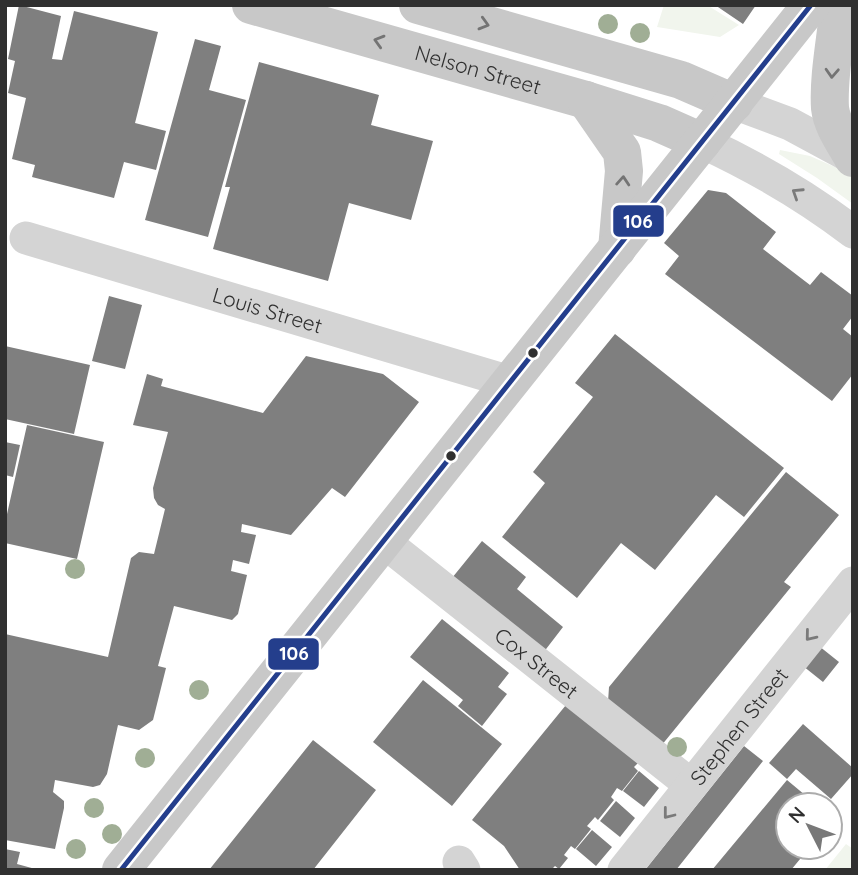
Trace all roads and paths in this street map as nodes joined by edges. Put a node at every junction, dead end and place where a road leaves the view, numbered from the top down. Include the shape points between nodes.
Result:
1 (251, 5) edge
2 (418, 5) edge
3 (811, 5) edge
4 (839, 5) edge
5 (586, 100) junction
6 (734, 103) junction
7 (702, 142) junction
8 (853, 158) edge
9 (853, 232) edge
10 (26, 238) dead end
11 (617, 249) junction
12 (510, 382) junction
13 (383, 541) junction
14 (853, 583) edge
15 (691, 785) junction
16 (121, 870) edge
17 (624, 870) edge

5 -> 1 main road, Nelson Street
2 -> 6 main road via 681,79
3 - 6 main road
4 -> 8 main road via 830,109
5 - 7 main road, Nelson Street
11 -> 5 main road via 622,152
6 - 7 main road
6 - 8 street via 790,124
9 -> 7 street via 756,167
7 - 11 main road
10 - 12 street, Louis Street
11 - 12 main road
12 - 13 main road
13 - 15 street, Cox Street
13 - 16 main road
14 -> 15 street, Stephen Street
15 -> 17 street, Stephen Street

